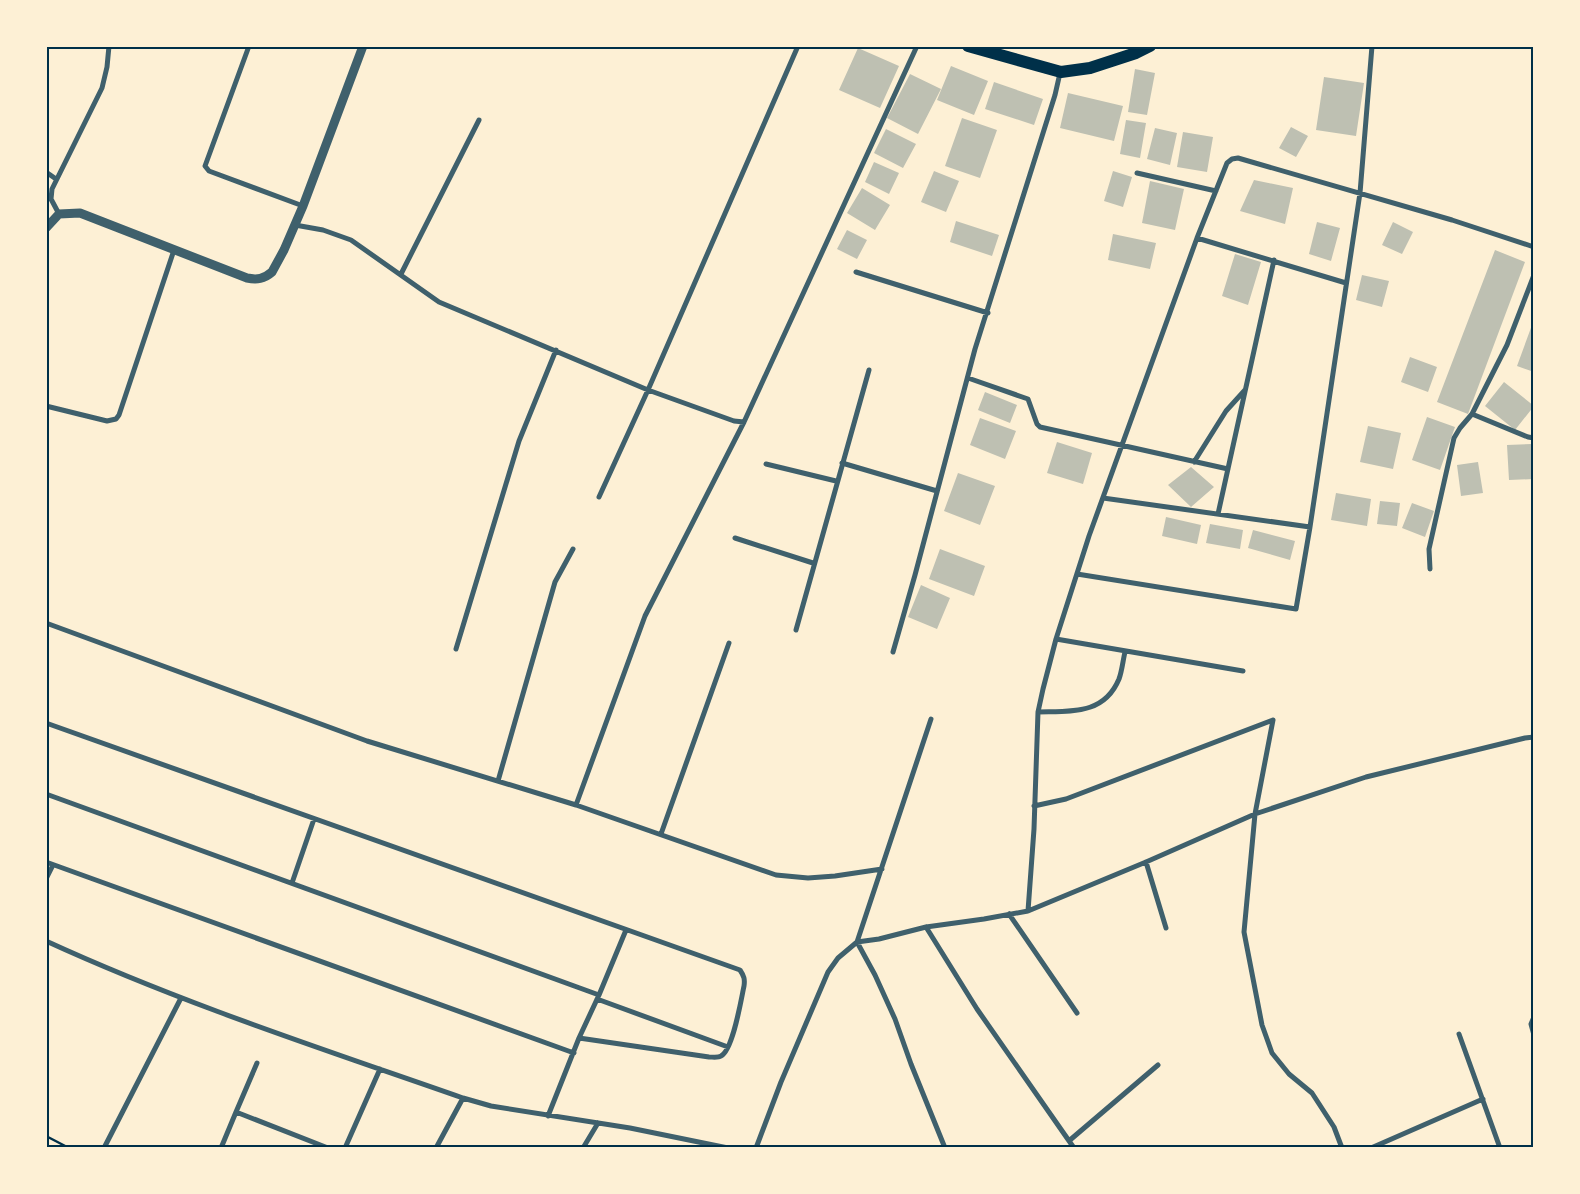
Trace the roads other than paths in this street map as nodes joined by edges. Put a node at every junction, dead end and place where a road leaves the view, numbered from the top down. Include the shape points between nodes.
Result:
1 (109, 46) edge
2 (249, 46) edge
3 (362, 46) edge
4 (798, 46) edge
5 (917, 46) edge
6 (968, 46) edge
7 (1150, 46) edge
8 (1372, 46) edge
9 (1060, 72) junction
10 (479, 120) dead end
11 (46, 172) edge
12 (1137, 173) dead end
13 (56, 179) junction
14 (1216, 191) junction
15 (1360, 192) junction
16 (303, 206) junction
17 (59, 214) junction
18 (295, 225) junction
19 (46, 228) edge
20 (1197, 238) junction
21 (1534, 246) edge
22 (174, 250) junction
23 (1274, 260) junction
24 (856, 272) dead end
25 (401, 274) junction
26 (1534, 275) edge
27 (1346, 283) junction
28 (988, 313) junction
29 (556, 350) junction
30 (869, 370) dead end
31 (968, 378) junction
32 (648, 390) junction
33 (1245, 390) junction
34 (46, 406) edge
35 (1472, 414) junction
36 (744, 422) junction
37 (1534, 438) edge
38 (1123, 446) junction
39 (1194, 462) junction
40 (842, 463) junction
41 (766, 464) dead end
42 (1228, 469) junction
43 (836, 481) junction
44 (937, 491) junction
45 (599, 497) dead end
46 (1103, 498) junction
47 (1218, 514) junction
48 (1310, 528) junction
49 (735, 538) dead end
50 (573, 549) dead end
51 (814, 563) junction
52 (1430, 569) dead end
53 (1076, 574) junction
54 (46, 623) edge
55 (796, 630) dead end
56 (1056, 639) junction
57 (729, 643) dead end
58 (456, 649) dead end
59 (893, 652) dead end
60 (1125, 652) junction
61 (1243, 671) dead end
62 (1038, 712) junction
63 (931, 719) dead end
64 (46, 723) edge
65 (1534, 737) edge
66 (498, 781) junction
67 (46, 794) edge
68 (576, 805) junction
69 (1034, 806) junction
70 (1255, 814) junction
71 (314, 819) junction
72 (661, 834) junction
73 (46, 862) edge
74 (1146, 862) junction
75 (53, 865) junction
76 (882, 869) junction
77 (46, 879) edge
78 (292, 883) junction
79 (1028, 911) junction
80 (1009, 914) junction
81 (926, 927) junction
82 (1166, 928) dead end
83 (626, 930) junction
84 (46, 940) edge
85 (857, 942) junction
86 (598, 997) junction
87 (181, 998) junction
88 (1077, 1013) dead end
89 (1534, 1017) edge
90 (1459, 1034) dead end
91 (1534, 1035) edge
92 (579, 1038) junction
93 (728, 1047) junction
94 (574, 1053) junction
95 (257, 1063) dead end
96 (1158, 1065) dead end
97 (380, 1069) junction
98 (463, 1098) junction
99 (1483, 1099) junction
100 (236, 1112) junction
101 (548, 1116) junction
102 (598, 1123) junction
103 (1070, 1140) junction
104 (104, 1148) edge
105 (221, 1148) edge
106 (328, 1148) edge
107 (345, 1148) edge
108 (436, 1148) edge
109 (583, 1148) edge
110 (728, 1148) edge
111 (756, 1148) edge
112 (945, 1148) edge
113 (1074, 1148) edge
114 (1342, 1148) edge
115 (1371, 1148) edge
116 (1500, 1148) edge

1 - 13 street via 102,88
2 - 16 street via 205,166 209,172
3 - 16 street
4 - 32 street
5 - 36 street
6 - 9 main road
7 - 9 main road via 1090,68
8 - 15 street
9 - 28 street
10 - 25 street
11 - 13 street
12 - 14 street
13 - 17 street via 51,199
14 - 15 street via 1227,163 1238,158
14 - 20 street
15 - 21 street
15 - 27 street
16 - 18 street
17 - 19 street
17 - 22 street via 80,214
18 - 22 street via 272,272 261,279 246,278
18 - 25 street via 352,240
20 - 23 street
20 - 38 street
22 - 34 street via 116,419 108,421
23 - 27 street
23 - 33 street
24 - 28 street
25 - 29 street via 439,302
26 - 35 street via 1507,345
27 - 48 street
28 - 31 street
29 - 32 street
29 - 58 street via 519,441
30 - 40 street
31 - 38 street via 1028,399 1040,426
31 - 44 street
32 - 36 street
32 - 45 street
33 - 39 street via 1226,411
33 - 42 street
35 - 37 street
35 - 52 street via 1460,428 1451,449 1429,549
36 - 68 street via 645,616
38 - 39 street
38 - 46 street
39 - 42 street
40 - 43 street
40 - 44 street
41 - 43 street
42 - 47 street
43 - 51 street
44 - 59 street
46 - 47 street
46 - 53 street
47 - 48 street
48 - 53 street via 1296,609
49 - 51 street
50 - 66 street via 555,582
51 - 55 street
53 - 56 street
54 - 66 street via 367,741
56 - 60 street
56 - 62 street
57 - 72 street
60 - 61 street
60 - 62 street via 1119,678 1112,692 1100,703 1085,710
62 - 69 street
63 - 76 street
64 - 71 street
65 - 70 street via 1366,777
66 - 68 street
67 - 78 street
68 - 72 street
69 - 70 street via 1066,800 1273,720
69 - 79 street
70 - 74 street
70 - 114 street via 1244,932 1262,1025 1272,1053 1289,1074 1312,1093 1334,1127
71 - 78 street
71 - 83 street
72 - 76 street via 776,875 808,878
73 - 75 street
74 - 79 street
74 - 82 street
75 - 77 street
75 - 94 street
76 - 85 street
78 - 86 street
79 - 80 street
80 - 81 street
80 - 88 street
81 - 85 street
81 - 103 street via 977,1009
83 - 86 street
83 - 93 street via 740,970 745,979 744,986
84 - 87 street
85 - 111 street via 838,958 828,972
85 - 112 street via 895,1019
86 - 92 street
86 - 93 street
87 - 97 street
87 - 104 street
89 - 91 street via 1531,1024
90 - 99 street
92 - 93 street via 709,1057 720,1057
92 - 94 street
94 - 101 street
95 - 100 street
96 - 103 street
97 - 98 street
97 - 107 street
98 - 101 street
98 - 108 street
99 - 115 street
99 - 116 street
100 - 105 street
100 - 106 street
101 - 102 street
102 - 109 street
102 - 110 street
103 - 113 street

